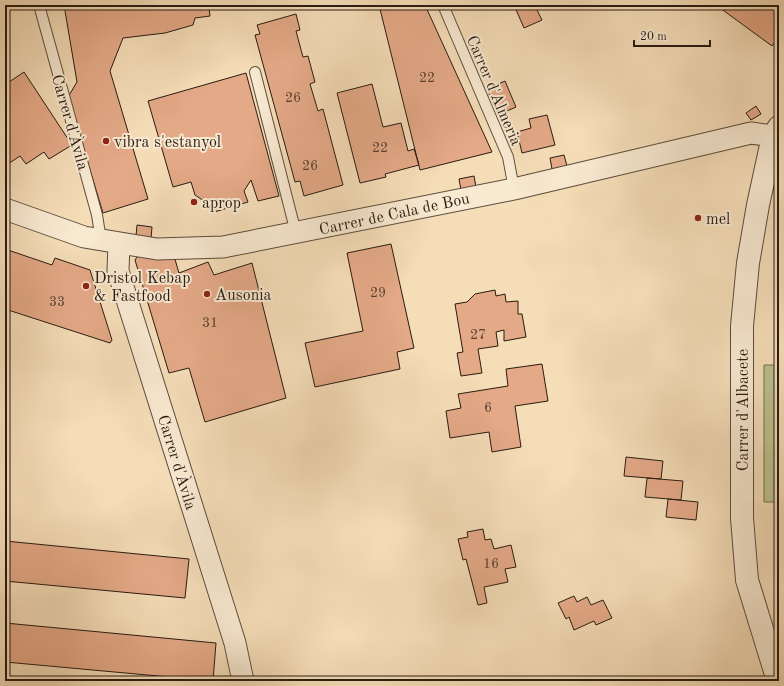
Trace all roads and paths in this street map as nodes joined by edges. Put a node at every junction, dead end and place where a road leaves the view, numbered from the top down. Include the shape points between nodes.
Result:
1 (39, 5) edge
2 (443, 5) edge
3 (255, 72) dead end
4 (776, 132) edge
5 (514, 188) junction
6 (5, 209) edge
7 (296, 233) junction
8 (110, 242) junction
9 (243, 681) edge
10 (778, 681) edge

1 - 8 lane, Carrer d'Àvila via 97,215
2 - 5 lane, Carrer d'Almeria via 508,157
3 - 7 lane
4 - 5 street, Carrer de Cala de Bou via 751,132
4 - 10 street, Carrer d'Albacete via 758,204 748,263 742,326 742,518 747,580
5 - 7 street, Carrer de Cala de Bou
6 - 8 street, Carrer de Cala de Bou via 84,237
7 - 8 street, Carrer de Cala de Bou via 223,247 157,249
8 - 9 street, Carrer d'Àvila via 235,644

